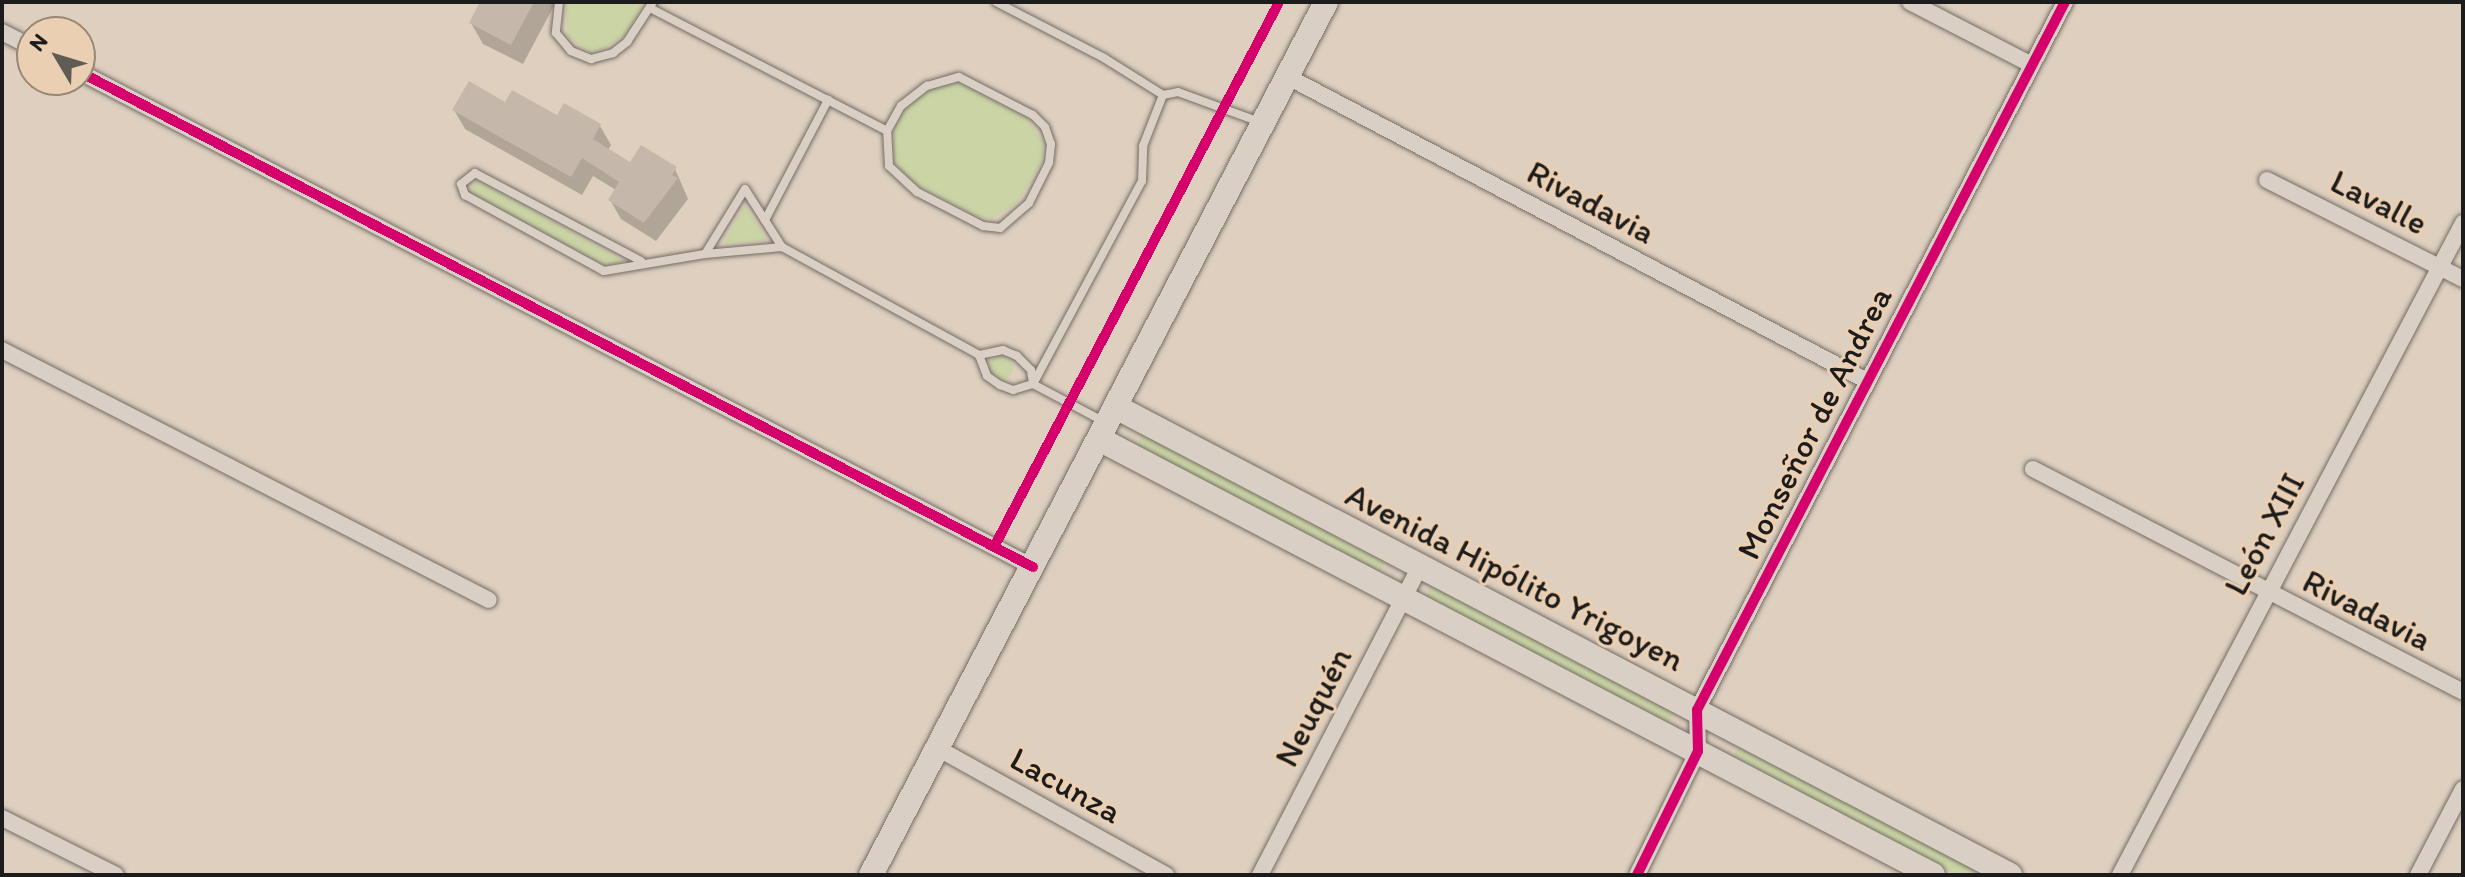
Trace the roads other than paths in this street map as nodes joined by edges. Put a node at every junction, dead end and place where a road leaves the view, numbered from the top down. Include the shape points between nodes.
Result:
1 (559, 2) edge
2 (996, 2) edge
3 (1326, 2) edge
4 (1910, 2) edge
5 (2065, 2) edge
6 (651, 5) edge
7 (2032, 65) junction
8 (1288, 77) junction
9 (96, 80) edge
10 (1163, 95) junction
11 (828, 100) junction
12 (1263, 123) junction
13 (887, 131) junction
14 (2267, 180) dead end
15 (765, 220) junction
16 (2463, 223) edge
17 (782, 247) junction
18 (705, 254) junction
19 (641, 261) junction
20 (2440, 267) junction
21 (2463, 279) edge
22 (2, 350) edge
23 (979, 355) junction
24 (1867, 381) junction
25 (1033, 384) junction
26 (1107, 423) junction
27 (2033, 469) dead end
28 (1420, 566) junction
29 (1033, 567) junction
30 (2267, 593) junction
31 (1403, 598) junction
32 (489, 600) dead end
33 (2463, 692) edge
34 (1697, 710) junction
35 (937, 748) junction
36 (1698, 751) junction
37 (2463, 789) edge
38 (2, 818) edge
39 (2006, 874) edge
40 (116, 875) edge
41 (871, 875) edge
42 (1166, 875) edge
43 (1260, 875) edge
44 (1637, 875) edge
45 (1933, 875) edge
46 (2120, 875) edge
47 (2418, 875) edge

1 - 6 lane via 556,33 571,51 591,59 627,42
2 - 10 lane
3 - 8 main road
4 - 7 street
5 - 7 street, Monseñor de Andrea
6 - 11 lane
7 - 24 street, Monseñor de Andrea
8 - 12 main road
8 - 24 street, Rivadavia
9 - 29 street
10 - 12 lane via 1178,92
10 - 25 lane via 1143,146 1142,181
11 - 13 lane
11 - 15 lane
12 - 26 main road
13 - 13 lane via 889,166 901,181 983,226 1000,228 1015,218 1029,203 1049,163 1045,127 1033,115 959,77 942,79 911,96
14 - 20 street, Lavalle
15 - 17 lane
15 - 18 lane via 745,189
16 - 20 street, León XIII
17 - 18 lane
17 - 23 lane
18 - 19 lane
19 - 19 lane via 475,173 461,184 465,195 604,271
20 - 21 street, Lavalle
20 - 30 street, León XIII
22 - 32 street
23 - 25 lane via 987,376 1000,385 1013,390
23 - 25 lane via 1003,350 1017,356 1031,370
24 - 34 street, Monseñor de Andrea
25 - 26 lane
26 - 28 main road, Avenida Hipólito Yrigoyen
26 - 29 main road
26 - 31 main road, Avenida Hipólito Yrigoyen
27 - 30 street, Rivadavia
28 - 31 street, Neuquén
28 - 34 main road, Avenida Hipólito Yrigoyen
29 - 35 main road
30 - 33 street, Rivadavia
30 - 46 street, León XIII
31 - 36 main road, Avenida Hipólito Yrigoyen
31 - 43 street, Neuquén
34 - 36 street, Monseñor de Andrea
34 - 39 main road, Avenida Hipólito Yrigoyen
35 - 41 main road
35 - 42 street, Lacunza
36 - 44 street, Monseñor de Andrea
36 - 45 main road, Avenida Hipólito Yrigoyen
37 - 47 street
38 - 40 street

